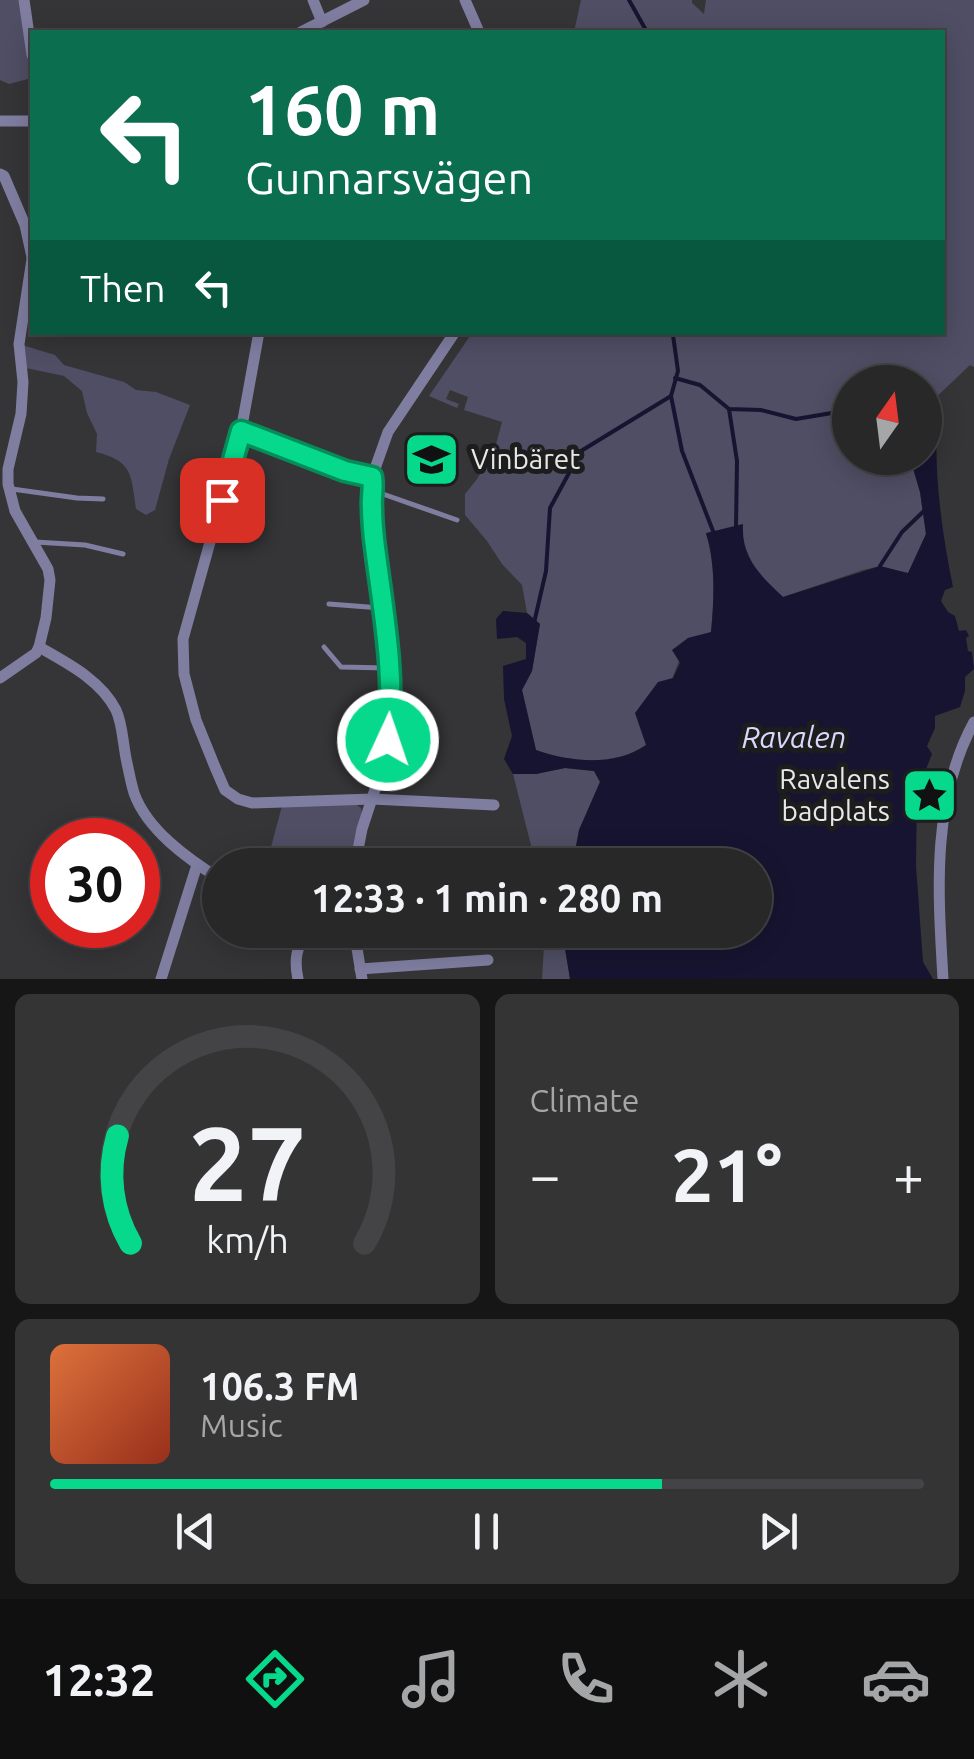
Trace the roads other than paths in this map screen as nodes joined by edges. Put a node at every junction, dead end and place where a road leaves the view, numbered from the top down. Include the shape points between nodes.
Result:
1 (24, 0) edge
2 (313, 0) edge
3 (364, 0) edge
4 (464, 0) edge
5 (330, 21) junction
6 (306, 30) edge
7 (478, 30) edge
8 (30, 42) edge
9 (0, 121) edge
10 (30, 121) edge
11 (0, 174) edge
12 (30, 249) edge
13 (30, 272) edge
14 (258, 335) edge
15 (453, 335) edge
16 (241, 431) junction
17 (373, 482) junction
18 (9, 488) junction
19 (103, 499) dead end
20 (457, 520) dead end
21 (32, 542) junction
22 (122, 554) dead end
23 (329, 604) dead end
24 (384, 608) junction
25 (39, 647) junction
26 (324, 647) dead end
27 (390, 668) junction
28 (0, 678) edge
29 (974, 722) edge
30 (372, 799) junction
31 (494, 805) dead end
32 (358, 848) edge
33 (197, 864) junction
34 (202, 867) edge
35 (298, 948) edge
36 (357, 948) edge
37 (488, 960) dead end
38 (361, 974) edge
39 (162, 979) edge
40 (298, 979) edge
41 (943, 979) edge

1 - 8 street
2 - 5 street
3 - 5 street
4 - 7 street
5 - 6 street
9 - 10 street
11 - 12 street
13 - 18 street
14 - 16 street
15 - 17 street via 388,432
16 - 17 street
16 - 30 street via 183,639 196,720 226,790 244,802
17 - 20 lane via 380,493
17 - 24 street
18 - 19 lane
18 - 21 street
21 - 22 lane
21 - 25 street via 50,580
23 - 24 lane
24 - 27 street
25 - 28 street
25 - 33 street via 105,693 118,712 142,810
26 - 27 lane via 341,666
27 - 30 street via 388,740
29 - 41 street via 944,807
30 - 31 street
30 - 32 street
33 - 34 street
33 - 39 street
35 - 40 street
36 - 38 street
37 - 38 street

